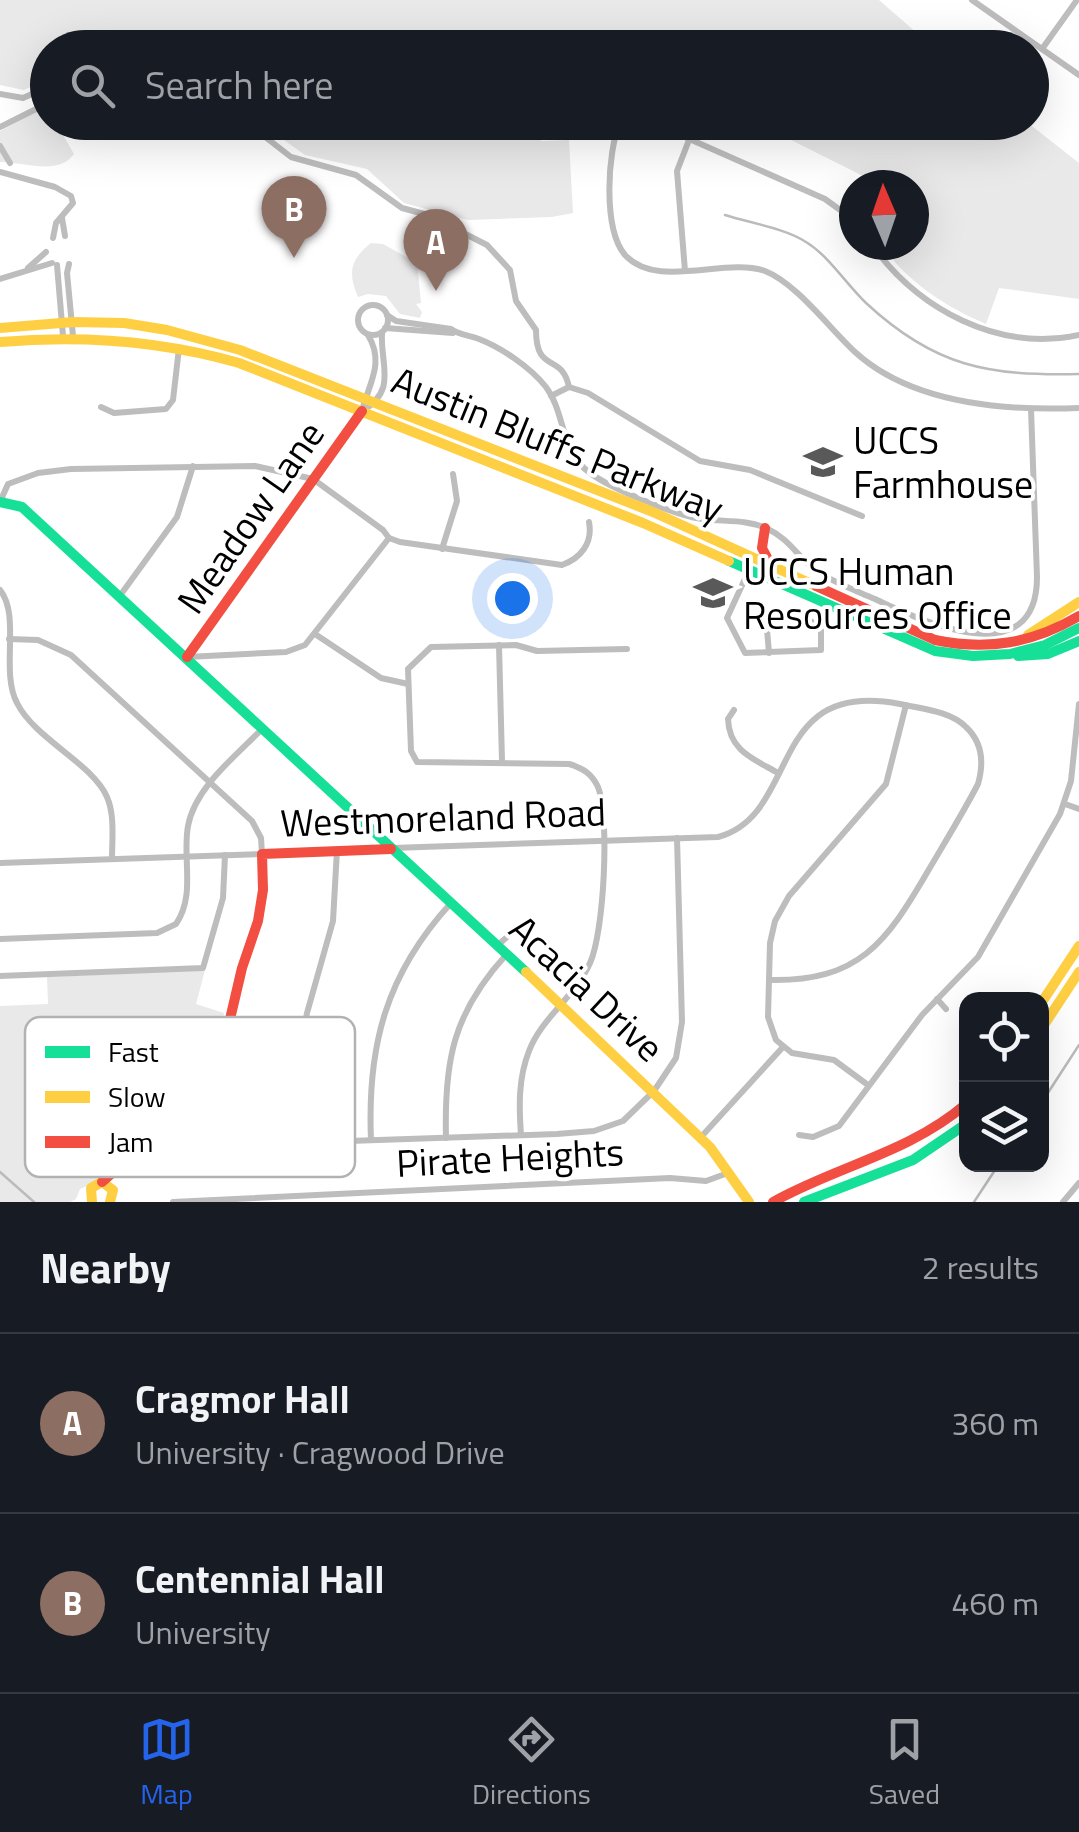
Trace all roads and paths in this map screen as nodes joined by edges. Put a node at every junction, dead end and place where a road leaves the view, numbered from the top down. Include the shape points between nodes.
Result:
1 (972, 0) edge
2 (1077, 0) edge
3 (1015, 30) edge
4 (1049, 39) edge
5 (1049, 54) edge
6 (1079, 75) edge
7 (0, 94) edge
8 (30, 95) edge
9 (30, 111) edge
10 (0, 127) edge
11 (270, 140) edge
12 (615, 140) edge
13 (689, 140) joint
14 (0, 146) edge
15 (10, 163) dead end
16 (0, 172) edge
17 (839, 209) edge
18 (62, 217) junction
19 (65, 236) dead end
20 (53, 238) dead end
21 (46, 252) dead end
22 (886, 260) edge
23 (69, 264) dead end
24 (28, 268) junction
25 (685, 270) junction
26 (0, 279) edge
27 (387, 315) junction
28 (67, 322) junction
29 (0, 328) edge
30 (384, 330) junction
31 (454, 333) junction
32 (367, 334) junction
33 (1079, 335) edge
34 (68, 336) junction
35 (0, 342) edge
36 (179, 347) junction
37 (569, 387) junction
38 (551, 396) junction
39 (371, 400) junction
40 (102, 406) dead end
41 (1079, 408) edge
42 (1030, 409) junction
43 (362, 411) junction
44 (193, 466) junction
45 (453, 474) dead end
46 (313, 479) junction
47 (0, 502) edge
48 (862, 516) dead end
49 (589, 522) dead end
50 (765, 528) junction
51 (389, 538) junction
52 (442, 549) junction
53 (735, 549) junction
54 (772, 565) junction
55 (748, 570) junction
56 (0, 590) edge
57 (118, 597) junction
58 (1079, 602) edge
59 (1079, 616) edge
60 (1079, 628) edge
61 (315, 634) junction
62 (9, 639) junction
63 (1079, 641) edge
64 (499, 644) junction
65 (1013, 644) junction
66 (627, 649) dead end
67 (769, 653) junction
68 (1005, 655) junction
69 (187, 657) junction
70 (408, 684) junction
71 (1079, 704) edge
72 (906, 706) junction
73 (734, 710) dead end
74 (263, 728) junction
75 (502, 760) junction
76 (778, 774) junction
77 (211, 784) junction
78 (1065, 804) junction
79 (1079, 808) edge
80 (372, 830) junction
81 (677, 838) junction
82 (602, 840) junction
83 (391, 848) junction
84 (364, 849) junction
85 (337, 850) junction
86 (262, 854) junction
87 (226, 855) junction
88 (187, 856) junction
89 (112, 859) junction
90 (0, 863) edge
91 (451, 904) junction
92 (518, 927) dead end
93 (0, 939) edge
94 (987, 943) junction
95 (1079, 946) edge
96 (996, 948) dead end
97 (502, 950) junction
98 (1079, 972) edge
99 (0, 976) edge
100 (769, 980) junction
101 (1049, 992) edge
102 (937, 1000) junction
103 (560, 1005) junction
104 (946, 1010) dead end
105 (231, 1017) edge
106 (306, 1017) edge
107 (1049, 1017) edge
108 (783, 1047) junction
109 (885, 1063) junction
110 (894, 1070) dead end
111 (868, 1085) junction
112 (654, 1091) junction
113 (959, 1109) edge
114 (959, 1129) edge
115 (520, 1135) junction
116 (799, 1136) dead end
117 (701, 1137) junction
118 (446, 1138) junction
119 (371, 1140) junction
120 (355, 1141) edge
121 (728, 1173) junction
122 (110, 1177) edge
123 (102, 1182) junction
124 (1079, 1184) edge
125 (114, 1197) edge
126 (90, 1201) edge
127 (172, 1202) edge
128 (749, 1202) edge
129 (773, 1202) edge
130 (804, 1202) edge
131 (1062, 1202) edge

1 - 3 street
2 - 4 street
5 - 6 street
7 - 8 street
9 - 10 street
11 - 37 street via 296,160 356,174 402,208 487,245 510,270 539,354 562,370
12 - 25 street via 610,158 616,240 639,265
13 - 17 street
13 - 25 street via 677,170
14 - 15 street
16 - 18 street via 68,194 73,203
18 - 19 street
18 - 20 street
21 - 24 street
22 - 33 street via 914,290 971,325 1016,338
23 - 28 street
24 - 26 street
24 - 28 street via 54,264
25 - 42 street via 768,273 864,360 891,376 939,394
27 - 30 street
27 - 31 street
27 - 32 street via 379,306 364,307 358,319
28 - 29 main road, Austin Bluffs Parkway
28 - 34 street
28 - 39 main road, Austin Bluffs Parkway via 140,325 216,342
30 - 31 street
30 - 32 street
30 - 39 street via 386,371
31 - 38 street via 500,350
32 - 39 street, Meadow Lane via 377,364
34 - 35 main road, Austin Bluffs Parkway
34 - 36 main road, Austin Bluffs Parkway
36 - 40 street via 173,400 166,409 114,413
36 - 43 main road, Austin Bluffs Parkway
37 - 38 street
37 - 48 street via 700,462 755,472
38 - 50 street via 572,454 597,478 689,516
39 - 43 street, Meadow Lane
39 - 53 main road, Austin Bluffs Parkway
41 - 42 street
42 - 50 street via 1037,590 1032,610 1010,629 960,632 917,619 822,574
43 - 46 main road, Meadow Lane
43 - 55 main road, Austin Bluffs Parkway
44 - 46 street via 239,464
44 - 47 street via 38,472 8,484
44 - 57 street via 177,517
45 - 52 street via 458,494
46 - 51 street
46 - 69 main road, Meadow Lane
47 - 57 main road, Acacia Drive via 22,508
49 - 52 street via 584,549 562,564
50 - 53 main road via 754,546
50 - 54 main road via 762,548
51 - 52 street
51 - 61 street
53 - 54 main road, Austin Bluffs Parkway
54 - 55 main road
54 - 65 main road, Austin Bluffs Parkway via 935,640
55 - 67 street via 727,618 746,653
55 - 68 main road, Austin Bluffs Parkway via 919,646 964,656
56 - 62 street
57 - 69 main road, Acacia Drive
58 - 65 main road
59 - 65 main road, Austin Bluffs Parkway
60 - 68 main road, Austin Bluffs Parkway
61 - 69 street via 294,650
61 - 70 street via 381,678
62 - 77 street via 38,640 71,655
62 - 89 street via 18,706 107,797
63 - 68 main road via 1036,656
64 - 66 street via 538,651
64 - 70 street via 431,647 408,669
64 - 75 street
67 - 67 street via 820,650 821,626 797,615 766,618
69 - 74 main road, Acacia Drive
70 - 75 street via 416,762
71 - 78 street
72 - 76 street, Westmoreland Road via 859,700 824,708
72 - 100 street via 886,784 782,908 772,932
72 - 100 street, Westmoreland Road via 953,718 968,729 981,756 978,784 902,916 877,944 826,976
73 - 76 street via 728,719 735,744
74 - 77 street
74 - 80 main road, Acacia Drive
75 - 82 street via 557,762 586,771 599,790
76 - 81 street, Westmoreland Road via 740,828 718,837
77 - 86 street via 256,826
77 - 88 street via 190,816
78 - 79 street
78 - 94 street via 1032,876
80 - 83 main road, Acacia Drive
80 - 84 street via 372,843
81 - 82 street, Westmoreland Road
81 - 112 street via 682,1036
82 - 83 street, Westmoreland Road
82 - 103 street via 598,942 584,976
83 - 84 main road, Westmoreland Road
83 - 91 main road, Acacia Drive
84 - 85 main road, Westmoreland Road
85 - 86 main road, Westmoreland Road
85 - 106 street via 333,921
86 - 87 street, Westmoreland Road
86 - 105 main road via 258,921
87 - 88 street, Westmoreland Road
87 - 99 street via 223,898 203,968
88 - 89 street, Westmoreland Road
88 - 93 street via 184,906 164,932
89 - 90 street, Westmoreland Road
91 - 97 main road, Acacia Drive
91 - 119 street via 411,955 385,1009 372,1068
92 - 97 street
94 - 96 street
94 - 102 street
95 - 101 main road
97 - 103 main road, Acacia Drive
97 - 118 street via 454,1040 445,1085
98 - 107 main road
100 - 108 street via 769,1025
102 - 104 street
102 - 109 street
103 - 112 main road, Acacia Drive
103 - 115 street via 525,1062
108 - 111 street via 834,1060
108 - 117 street
109 - 110 street
109 - 111 street
111 - 116 street via 839,1126
112 - 115 street via 604,1129
112 - 117 main road, Acacia Drive
113 - 129 main road via 916,1142
114 - 130 main road via 913,1160
115 - 118 street
117 - 121 main road, Acacia Drive
118 - 119 street
119 - 120 street
121 - 127 street, Pirate Heights via 706,1182 654,1178
121 - 128 main road, Acacia Drive
122 - 123 main road
123 - 125 main road
123 - 126 main road via 90,1188
124 - 131 street

